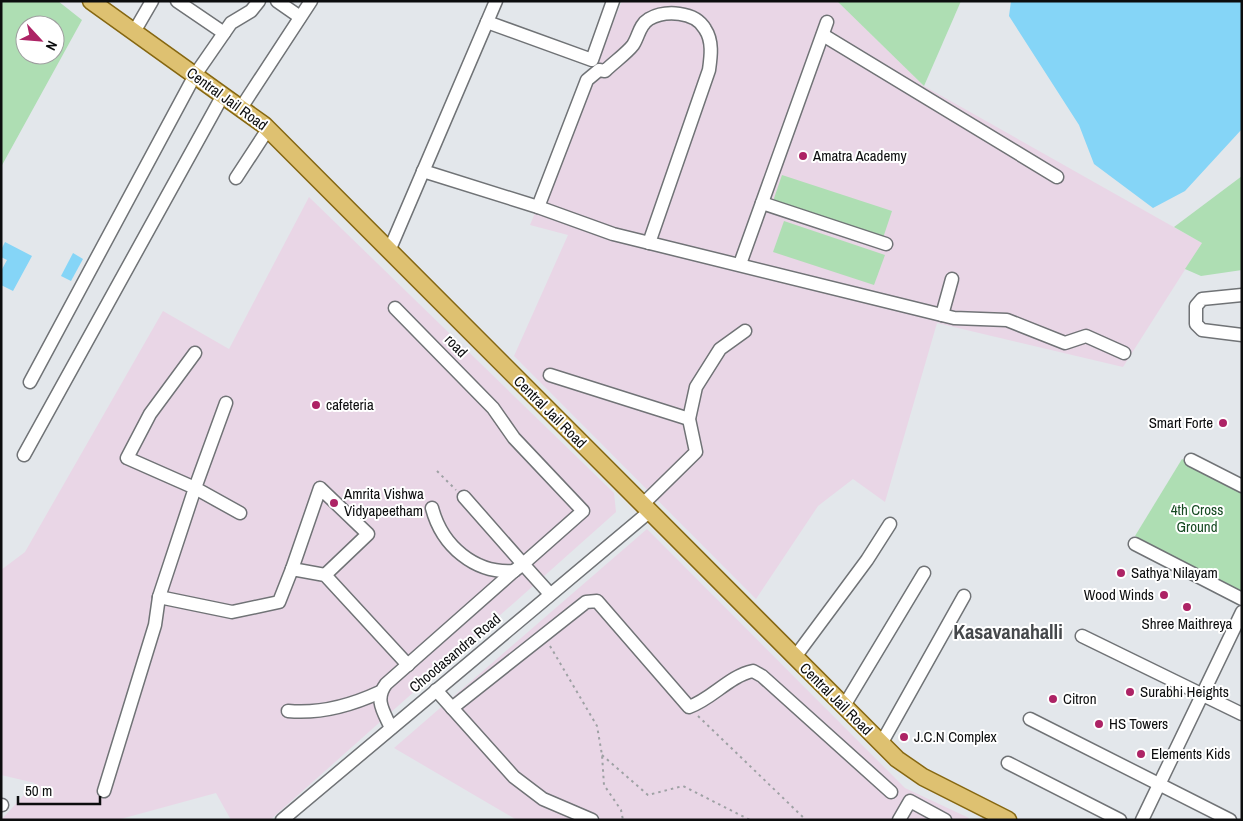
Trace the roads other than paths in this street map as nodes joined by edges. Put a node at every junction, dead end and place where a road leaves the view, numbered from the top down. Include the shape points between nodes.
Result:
1 (91, 1) edge
2 (152, 1) edge
3 (176, 1) edge
4 (259, 1) edge
5 (311, 1) edge
6 (496, 1) edge
7 (614, 1) edge
8 (283, 3) edge
9 (300, 17) junction
10 (487, 22) junction
11 (827, 22) dead end
12 (134, 32) junction
13 (224, 33) junction
14 (823, 35) junction
15 (194, 75) junction
16 (223, 95) junction
17 (241, 108) junction
18 (268, 129) junction
19 (423, 171) junction
20 (236, 178) dead end
21 (1057, 178) dead end
22 (762, 203) junction
23 (538, 207) junction
24 (649, 243) junction
25 (886, 244) dead end
26 (389, 251) junction
27 (740, 264) junction
28 (952, 279) dead end
29 (1242, 295) edge
30 (396, 308) dead end
31 (942, 315) junction
32 (745, 331) dead end
33 (1242, 335) edge
34 (1124, 353) dead end
35 (195, 354) dead end
36 (550, 375) dead end
37 (30, 382) dead end
38 (226, 403) dead end
39 (689, 419) junction
40 (24, 455) dead end
41 (1191, 460) dead end
42 (1242, 486) edge
43 (195, 488) junction
44 (464, 497) road end
45 (432, 508) dead end
46 (645, 508) junction
47 (240, 513) dead end
48 (890, 524) dead end
49 (1135, 544) dead end
50 (519, 567) junction
51 (292, 570) junction
52 (924, 573) dead end
53 (325, 575) junction
54 (550, 594) junction
55 (964, 596) dead end
56 (159, 597) junction
57 (1242, 599) edge
58 (1242, 612) edge
59 (1082, 636) dead end
60 (795, 657) junction
61 (408, 665) junction
62 (436, 690) junction
63 (380, 692) junction
64 (1202, 694) junction
65 (844, 706) junction
66 (452, 708) junction
67 (288, 711) dead end
68 (1242, 714) edge
69 (1030, 719) dead end
70 (391, 728) junction
71 (882, 744) junction
72 (1008, 763) dead end
73 (1159, 784) junction
74 (104, 791) dead end
75 (891, 792) dead end
76 (282, 820) edge
77 (592, 820) edge
78 (899, 820) edge
79 (945, 820) edge
80 (1008, 820) edge
81 (1120, 820) edge
82 (1142, 820) edge
83 (1230, 820) edge

1 - 12 main road, Central Jail Road
2 - 12 street
3 - 13 street
4 - 13 street via 251,11 231,23
5 - 9 street
6 - 10 street
7 - 10 street via 592,60
8 - 9 street
9 - 17 street
10 - 19 street
11 - 14 street
12 - 15 main road, Central Jail Road
13 - 15 street
14 - 21 street
14 - 22 street
15 - 16 main road, Central Jail Road
15 - 37 street
16 - 17 main road, Central Jail Road
16 - 40 street
17 - 18 main road, Central Jail Road
18 - 20 street
18 - 26 main road, Central Jail Road
19 - 23 street
19 - 26 street
22 - 25 street
22 - 27 street
23 - 24 street via 613,234
23 - 24 street via 587,80 599,70 605,71 633,45 641,26 648,20 672,13 686,16 705,28 710,41 709,70
24 - 27 street
26 - 46 main road, Central Jail Road
27 - 31 street
28 - 31 street
29 - 33 street via 1202,299 1196,306 1196,324 1202,330
30 - 50 street, road via 493,408 514,438 583,511
31 - 34 street via 970,320 1007,320 1065,343 1086,336
32 - 39 street via 720,349 696,387
35 - 43 street via 150,414 127,458
36 - 39 street
38 - 43 street
39 - 46 street, Choodasandra Road via 696,452
41 - 42 street
43 - 47 street
43 - 56 street
44 - 50 street
45 - 50 street via 448,541 470,562 486,570
46 - 54 street, Choodasandra Road
46 - 60 main road, Central Jail Road
48 - 60 street
49 - 57 street
50 - 54 street
50 - 61 street
51 - 53 street
51 - 53 street via 320,488 368,534
51 - 56 street via 278,602 232,612
52 - 65 street
53 - 61 street
54 - 62 street, Choodasandra Road
55 - 71 street
56 - 74 street via 155,625
58 - 64 street
59 - 64 street
60 - 65 main road, Central Jail Road
61 - 63 street
62 - 66 street
62 - 70 street, Choodasandra Road
63 - 67 street via 350,704
63 - 70 street via 379,702
64 - 68 street
64 - 73 street
65 - 71 main road, Central Jail Road
66 - 75 street via 586,602 597,601 690,707 744,673 753,671
66 - 77 street via 528,790
69 - 73 street
70 - 76 street, Choodasandra Road
71 - 80 main road, Central Jail Road via 923,777
72 - 81 street
73 - 82 street
73 - 83 street
78 - 79 street via 910,801

